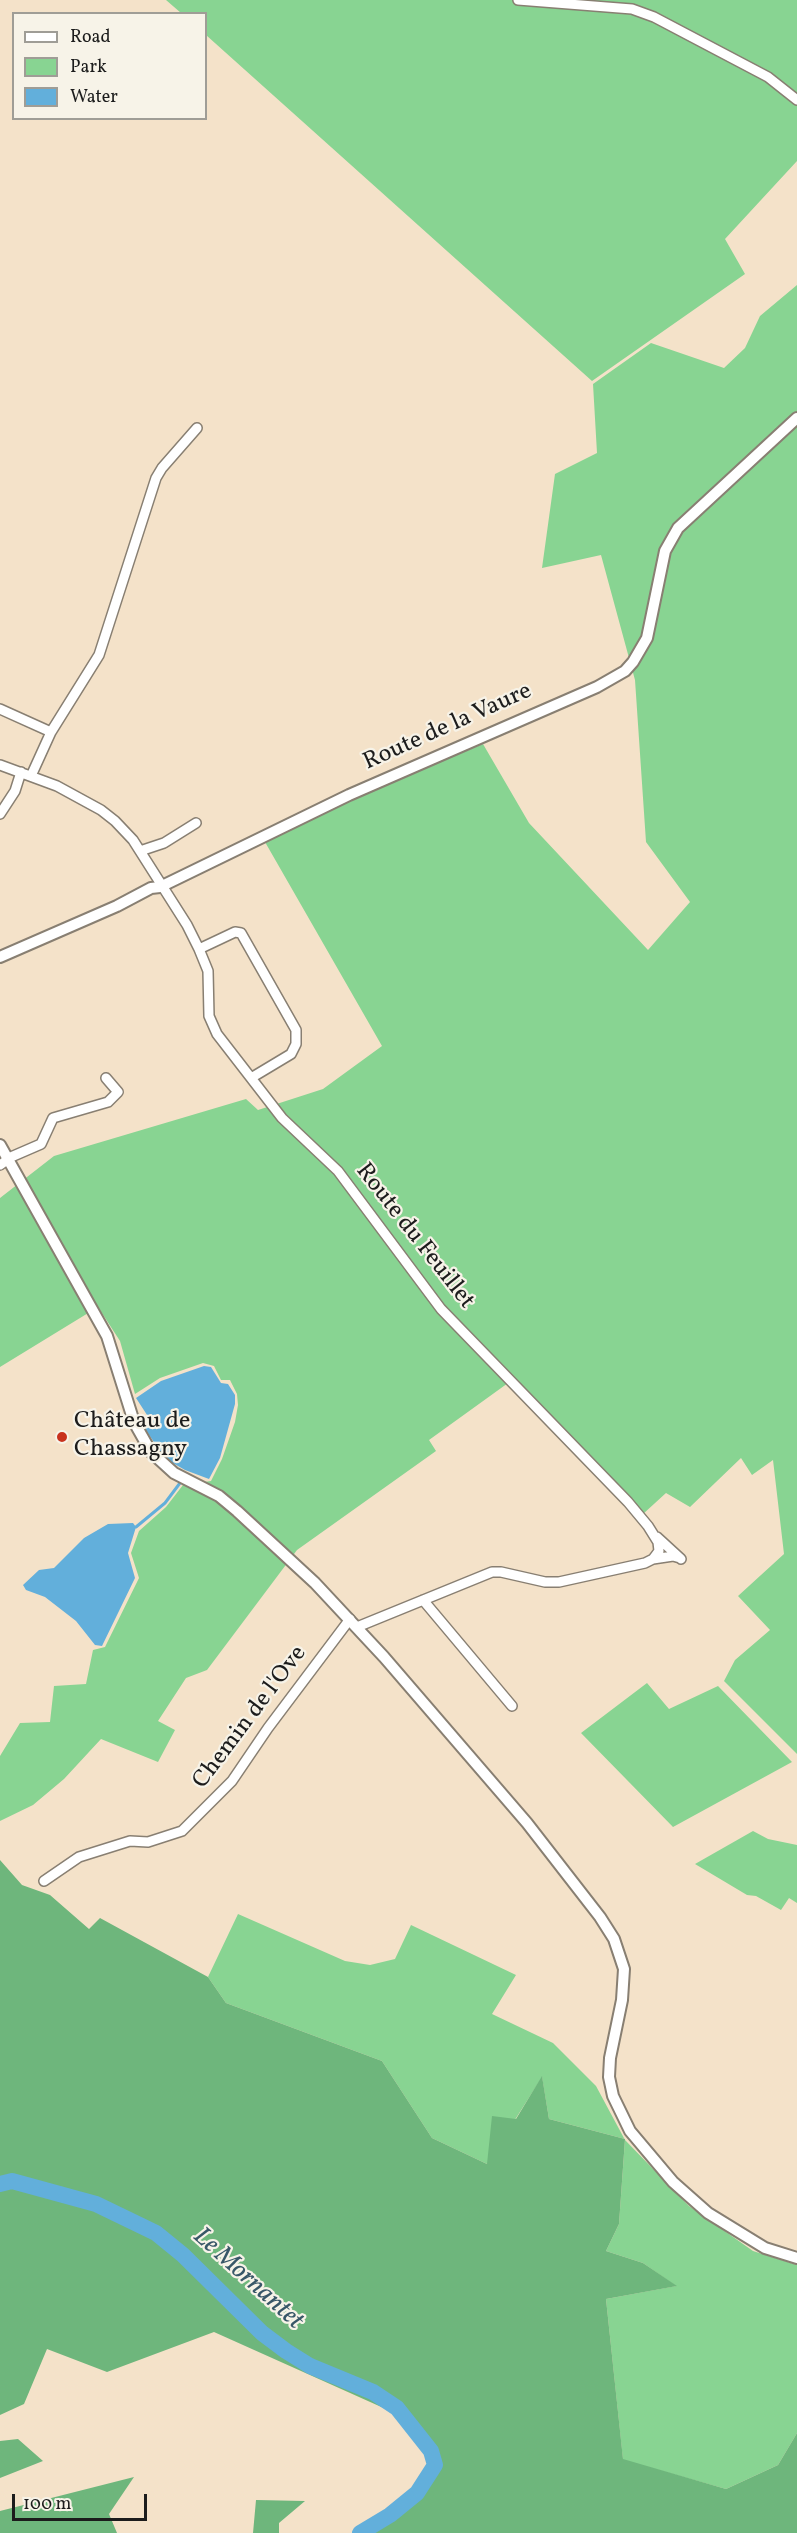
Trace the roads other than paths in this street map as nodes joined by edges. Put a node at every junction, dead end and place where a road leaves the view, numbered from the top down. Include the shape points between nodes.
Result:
1 (519, 0) edge
2 (797, 100) edge
3 (797, 418) edge
4 (197, 428) dead end
5 (0, 709) edge
6 (51, 732) junction
7 (0, 765) edge
8 (26, 774) junction
9 (0, 814) edge
10 (196, 823) dead end
11 (140, 851) junction
12 (160, 886) junction
13 (199, 949) junction
14 (0, 957) edge
15 (106, 1078) dead end
16 (251, 1078) junction
17 (0, 1146) edge
18 (4, 1162) edge
19 (655, 1535) junction
20 (653, 1558) junction
21 (423, 1600) junction
22 (353, 1623) junction
23 (512, 1706) dead end
24 (44, 1881) dead end
25 (797, 2259) edge

1 - 2 street via 632,9 768,77
3 - 12 street, Route de la Vaure via 678,528 665,551 647,638 626,671 339,799
4 - 6 street via 156,478 99,655
5 - 6 street
6 - 8 street
7 - 8 street, Route du Feuillet
8 - 9 street
8 - 11 street, Route du Feuillet via 100,810 115,821
10 - 11 street via 164,843
11 - 12 street, Route du Feuillet
12 - 13 street, Route du Feuillet
12 - 14 street, Route de la Vaure
13 - 16 street, Route du Feuillet via 208,971 212,1025
13 - 16 street via 235,932 241,933 296,1030 291,1054
15 - 18 street via 118,1092 108,1102 53,1118 41,1144
16 - 19 street, Route du Feuillet via 282,1118 338,1171 441,1309 628,1502
17 - 18 street
18 - 22 street via 107,1336 134,1422 151,1452 174,1473 219,1496 237,1511
19 - 20 street via 659,1551
19 - 20 street, Route du Feuillet via 681,1559
20 - 21 street via 559,1582 492,1572
21 - 22 street
21 - 23 street
22 - 24 street, Chemin de l'Ove via 268,1728 232,1781 182,1831 148,1842 130,1841 80,1857
22 - 25 street via 527,1823 614,1939 624,1969 624,1984 609,2077 616,2105 630,2131 700,2207 750,2240

